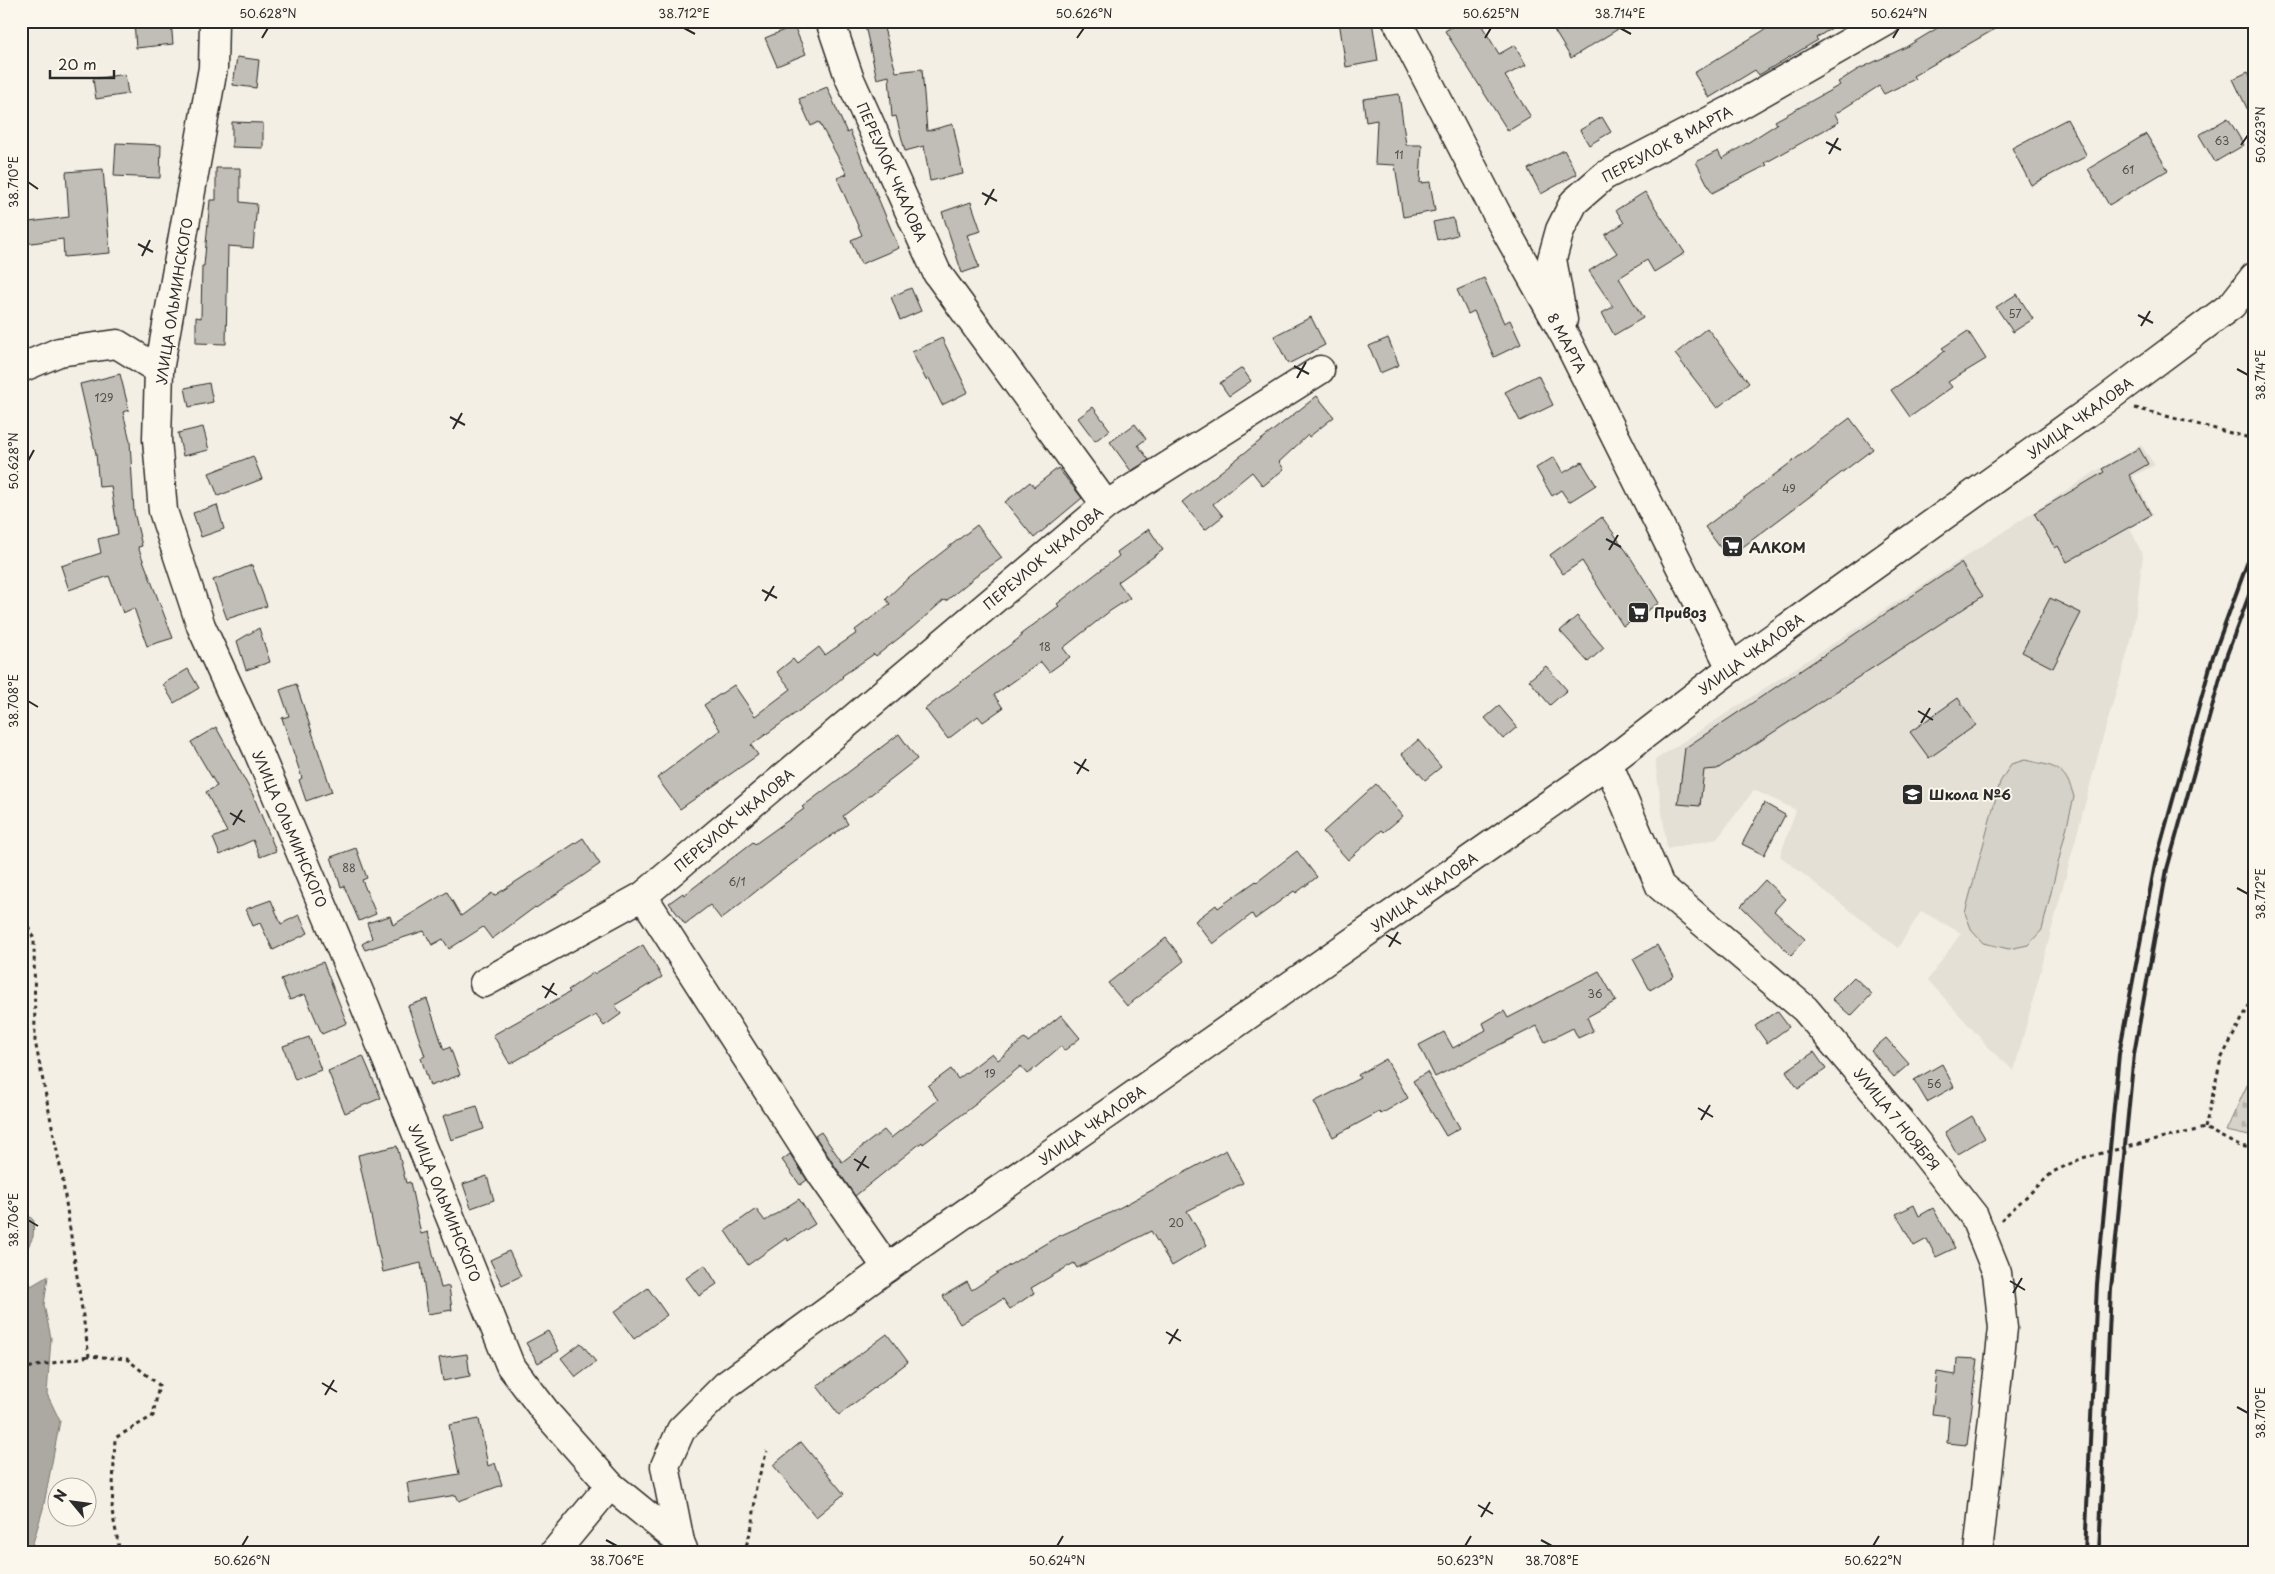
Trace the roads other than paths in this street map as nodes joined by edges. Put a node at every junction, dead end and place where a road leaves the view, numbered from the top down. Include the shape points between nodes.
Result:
1 (214, 21) edge
2 (830, 21) edge
3 (1397, 21) edge
4 (1887, 21) edge
5 (2254, 277) edge
6 (1566, 338) junction
7 (21, 368) edge
8 (159, 370) junction
9 (1320, 370) dead end
10 (1106, 505) junction
11 (1731, 668) junction
12 (1608, 763) junction
13 (644, 896) junction
14 (484, 983) dead end
15 (887, 1268) junction
16 (610, 1485) junction
17 (682, 1547) edge
18 (554, 1553) edge
19 (1978, 1553) edge

1 - 8 street, УЛИЦА ОЛЬМИНСКОГО via 213,68
2 - 10 street, ПЕРЕУЛОК ЧКАЛОВА via 849,77 937,273
3 - 6 street, 8 МАРТА via 1502,224
4 - 6 street, ПЕРЕУЛОК 8 МАРТА via 1731,110 1604,176 1574,202 1560,230 1552,259
5 - 11 street, УЛИЦА ЧКАЛОВА via 2232,305 2105,400
6 - 11 street, 8 МАРТА
7 - 8 street via 58,352 117,344
8 - 16 street, УЛИЦА ОЛЬМИНСКОГО via 157,439 163,511 201,626 257,749 365,1006 510,1365 548,1415
9 - 10 street
10 - 13 street, ПЕРЕУЛОК ЧКАЛОВА
11 - 12 street, УЛИЦА ЧКАЛОВА
12 - 15 street, УЛИЦА ЧКАЛОВА
12 - 19 street, УЛИЦА 7 НОЯБРЯ via 1660,886 1805,1009 1974,1216 1997,1273 2003,1328
13 - 14 street, ПЕРЕУЛОК ЧКАЛОВА
13 - 15 street via 822,1175
15 - 17 street, УЛИЦА ЧКАЛОВА via 726,1385 681,1430 665,1466
16 - 17 street, УЛИЦА ОЛЬМИНСКОГО
16 - 18 street

